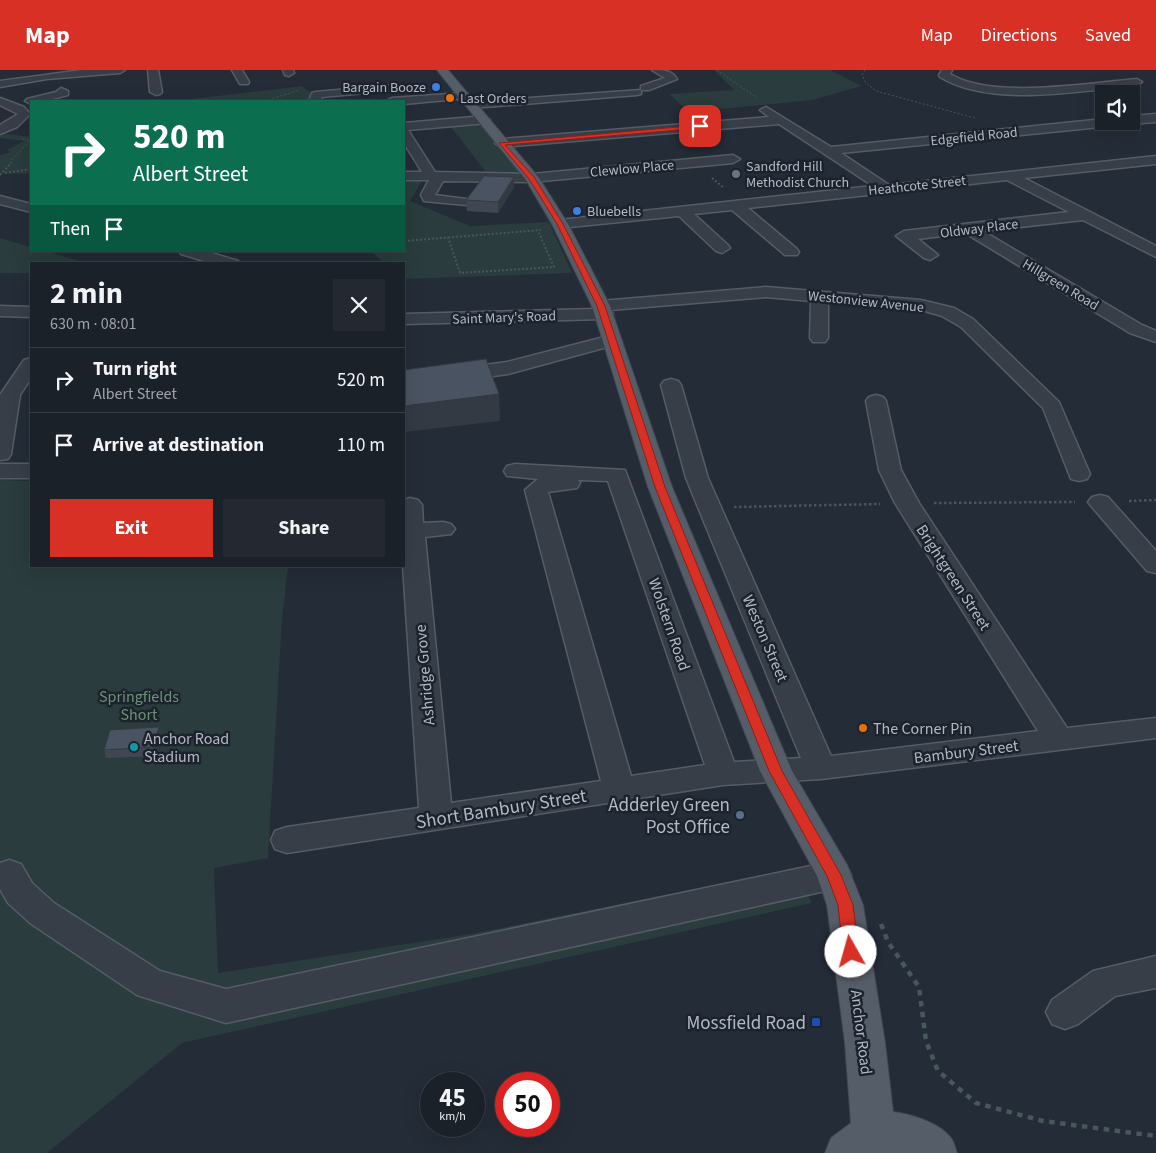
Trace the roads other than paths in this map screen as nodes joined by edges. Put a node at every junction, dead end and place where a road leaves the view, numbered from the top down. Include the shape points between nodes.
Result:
1 (17, 70) edge
2 (120, 70) edge
3 (153, 70) edge
4 (237, 70) edge
5 (442, 70) edge
6 (657, 70) edge
7 (947, 70) edge
8 (1113, 73) dead end
9 (28, 79) junction
10 (244, 82) dead end
11 (0, 84) edge
12 (393, 88) dead end
13 (66, 92) dead end
14 (156, 92) dead end
15 (35, 100) edge
16 (315, 100) edge
17 (0, 101) edge
18 (30, 101) edge
19 (405, 102) edge
20 (12, 105) junction
21 (473, 107) junction
22 (763, 108) road end
23 (1156, 118) edge
24 (780, 120) junction
25 (1140, 120) edge
26 (1140, 121) edge
27 (1095, 124) edge
28 (1156, 126) edge
29 (405, 127) edge
30 (10, 128) edge
31 (405, 136) edge
32 (501, 143) junction
33 (408, 150) edge
34 (828, 151) junction
35 (1068, 154) dead end
36 (733, 159) dead end
37 (1156, 160) edge
38 (1093, 166) junction
39 (433, 175) junction
40 (1008, 175) junction
41 (405, 176) edge
42 (532, 178) junction
43 (885, 188) junction
44 (0, 200) edge
45 (461, 202) dead end
46 (740, 205) junction
47 (30, 208) edge
48 (682, 211) junction
49 (1085, 215) junction
50 (561, 226) junction
51 (968, 229) junction
52 (722, 248) dead end
53 (190, 252) edge
54 (791, 252) dead end
55 (1156, 252) edge
56 (930, 255) dead end
57 (225, 262) edge
58 (820, 296) junction
59 (602, 310) junction
60 (0, 312) edge
61 (30, 312) edge
62 (405, 319) edge
63 (1156, 337) edge
64 (819, 338) dead end
65 (612, 340) junction
66 (30, 365) edge
67 (405, 382) edge
68 (671, 385) dead end
69 (876, 401) dead end
70 (0, 454) edge
71 (0, 471) edge
72 (30, 471) edge
73 (515, 471) dead end
74 (1079, 474) dead end
75 (618, 478) junction
76 (1100, 502) road end
77 (410, 505) dead end
78 (443, 530) dead end
79 (412, 532) junction
80 (1156, 566) edge
81 (1156, 728) edge
82 (1059, 740) junction
83 (821, 768) junction
84 (776, 771) junction
85 (723, 774) junction
86 (619, 789) junction
87 (436, 819) junction
88 (287, 840) dead end
89 (9, 874) dead end
90 (834, 875) junction
91 (1156, 972) edge
92 (1065, 1012) dead end
93 (860, 1143) edge
94 (935, 1153) edge

1 - 9 street
2 - 9 street
3 - 14 street
4 - 10 street
5 - 21 main road, Anchor Road
6 - 21 street via 672,79 641,90
7 - 8 street via 944,72 946,77 961,84 1007,91 1142,83
9 - 11 street
12 - 16 street via 322,94 316,95
13 - 15 street
17 - 20 street
18 - 20 street
19 - 21 street
20 - 30 street via 24,114
21 - 29 street
21 - 32 main road, Anchor Road
22 - 24 street
23 - 25 street
24 - 32 street
24 - 34 street
26 - 28 street
27 - 34 street, Edgefield Road
31 - 33 street
32 - 42 main road, Anchor Road
33 - 39 street
34 - 43 street
35 - 38 street
36 - 42 street, Clewlow Place
37 - 38 street, Heathcote Street
38 - 40 street, Heathcote Street
39 - 41 street, Clewlow Place
39 - 42 street, Clewlow Place
39 - 45 street via 429,198
40 - 43 street, Heathcote Street
40 - 49 street
42 - 50 main road, Anchor Road
43 - 46 street, Heathcote Street
44 - 47 street
46 - 48 street, Heathcote Street
46 - 54 street
48 - 50 street, Heathcote Street
48 - 52 street
49 - 51 street, Oldway Place
49 - 55 street
50 - 59 main road, Anchor Road
51 - 56 street, Oldway Place via 904,236
51 - 63 street, Hillgreen Road via 1142,332
53 - 57 street
58 - 59 street, Westonview Avenue via 766,292
58 - 64 street
58 - 74 street, Westonview Avenue via 921,305 962,319 1052,406
59 - 62 street, Saint Mary's Road
59 - 65 main road, Anchor Road
60 - 61 street
65 - 67 street via 508,368
65 - 84 main road, Anchor Road via 660,487
66 - 70 street via 10,395
68 - 83 street, Weston Street via 697,478
69 - 82 street, Brightgreen Street via 890,470 907,503
71 - 72 street
73 - 75 street
75 - 85 street, Wolstern Road
75 - 86 street via 543,484 536,490
76 - 80 street
77 - 79 street, Ashridge Grove
78 - 79 street
79 - 87 street, Ashridge Grove
81 - 82 street, Bambury Street
82 - 83 street, Bambury Street
83 - 84 street, Bambury Street
84 - 85 street, Short Bambury Street
84 - 90 main road, Anchor Road
85 - 86 street, Short Bambury Street
86 - 87 street, Short Bambury Street
87 - 88 street, Short Bambury Street
89 - 90 street via 20,893 42,914 150,984 226,1006
90 - 93 main road, Anchor Road via 845,905 865,1043
91 - 92 street via 1106,982
93 - 94 main road, Anchor Road via 894,1133 907,1135

